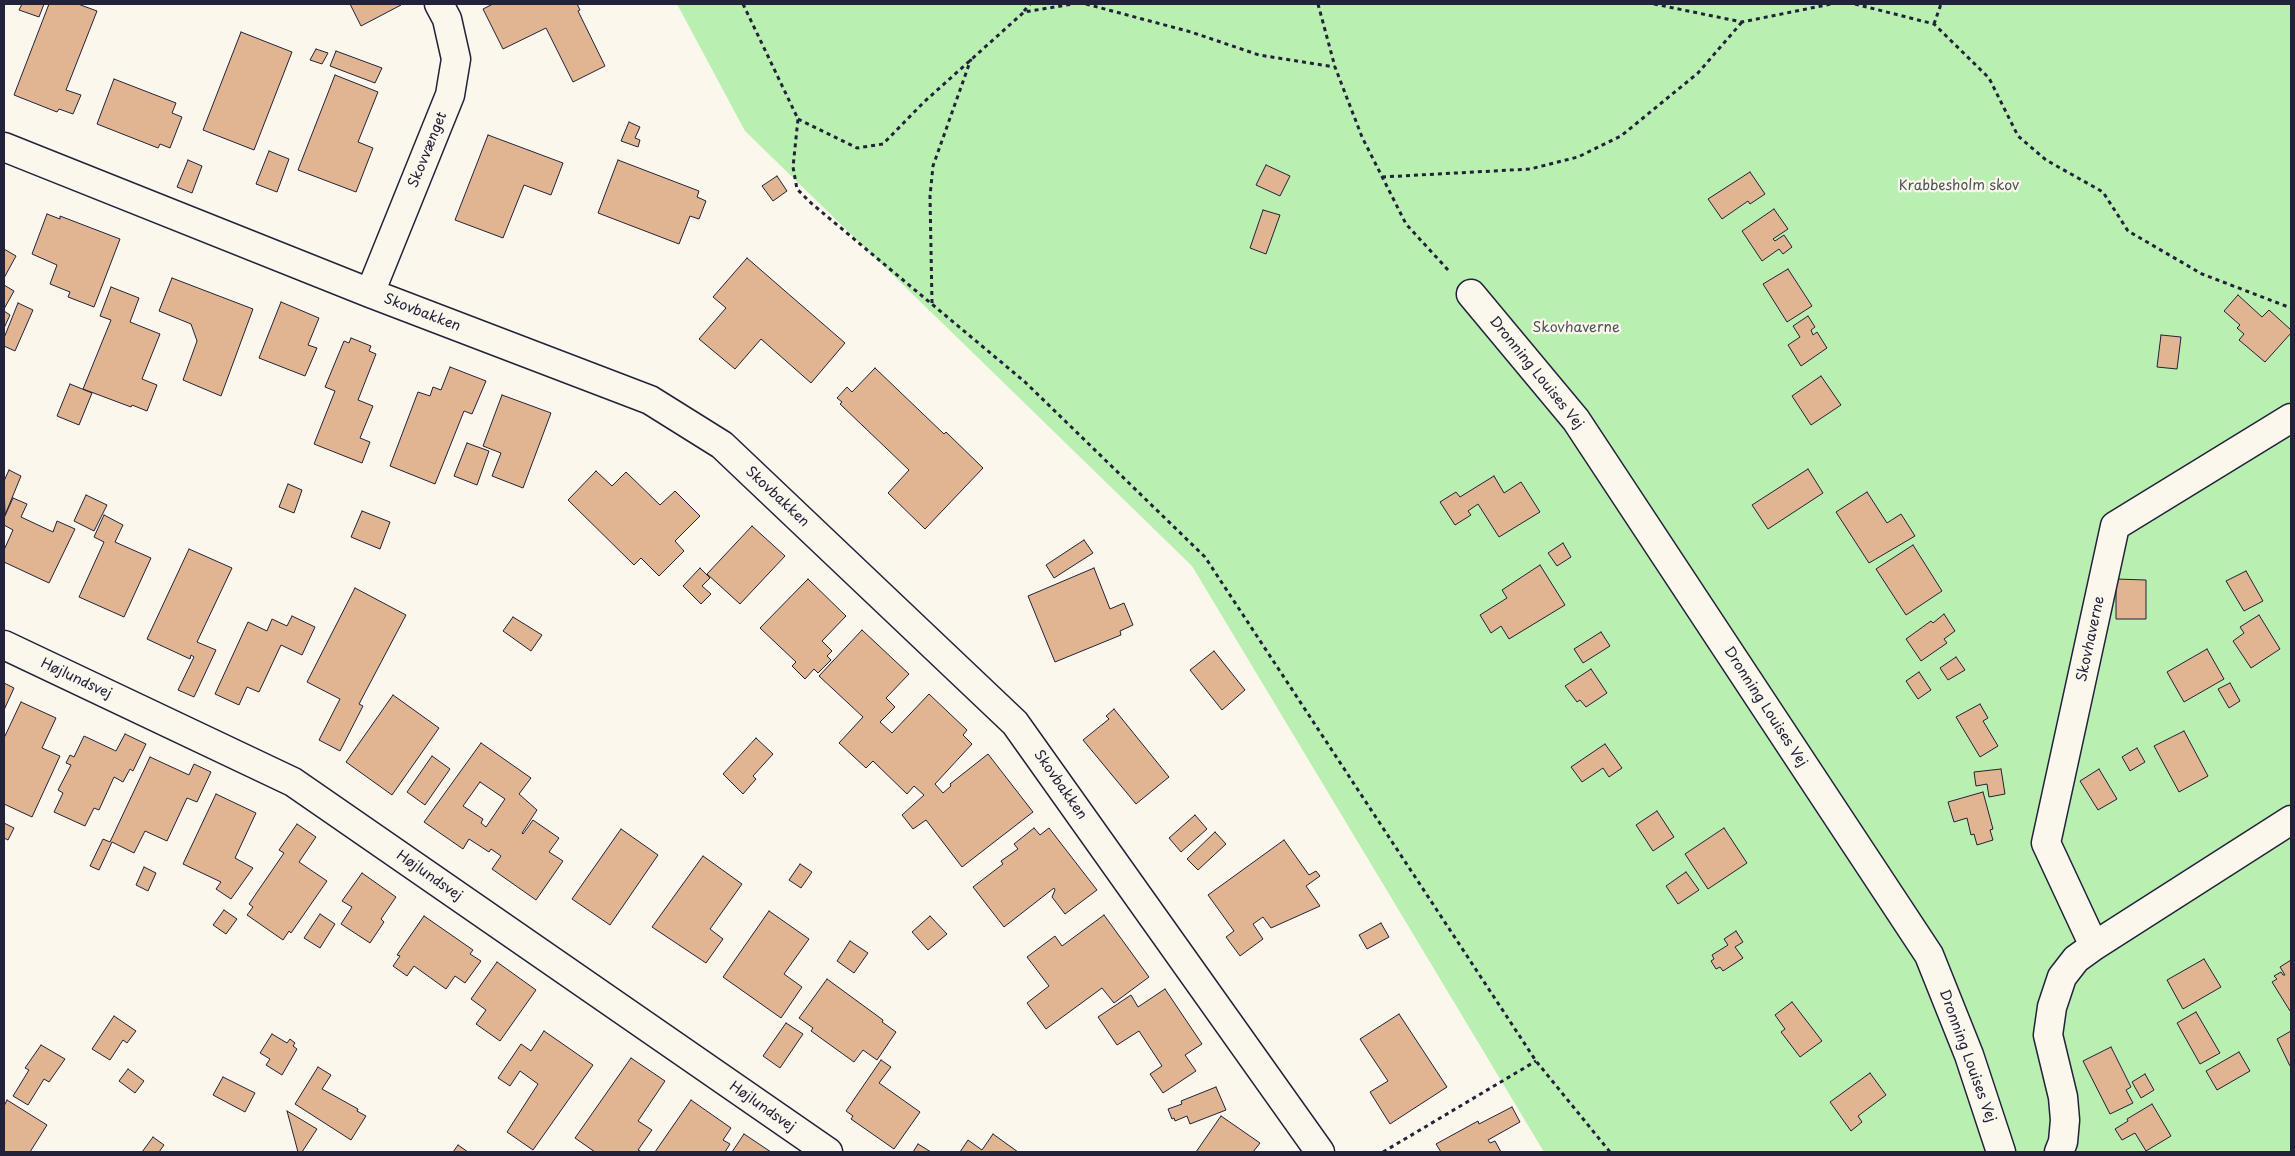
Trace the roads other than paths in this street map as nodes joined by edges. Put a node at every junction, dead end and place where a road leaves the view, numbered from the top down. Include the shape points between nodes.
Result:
1 (439, 4) edge
2 (4, 147) edge
3 (370, 293) junction
4 (1471, 294) road end
5 (2291, 418) edge
6 (4, 645) edge
7 (2291, 820) edge
8 (2094, 946) junction
9 (828, 1152) edge
10 (1320, 1152) edge
11 (2001, 1152) edge
12 (2059, 1152) edge

1 - 3 street, Skovvænget via 447,19 456,59 450,95
2 - 3 street, Skovbakken
3 - 10 street, Skovbakken via 650,400 722,445 1015,723
4 - 11 street, Dronning Louises Vej via 1576,420 1930,955 1969,1055
5 - 8 street, Skovhaverne via 2115,526 2046,843
6 - 9 street, Højlundsvej via 293,782
7 - 8 street
8 - 12 street via 2076,959 2062,977 2052,1007 2048,1035 2063,1097 2065,1120

